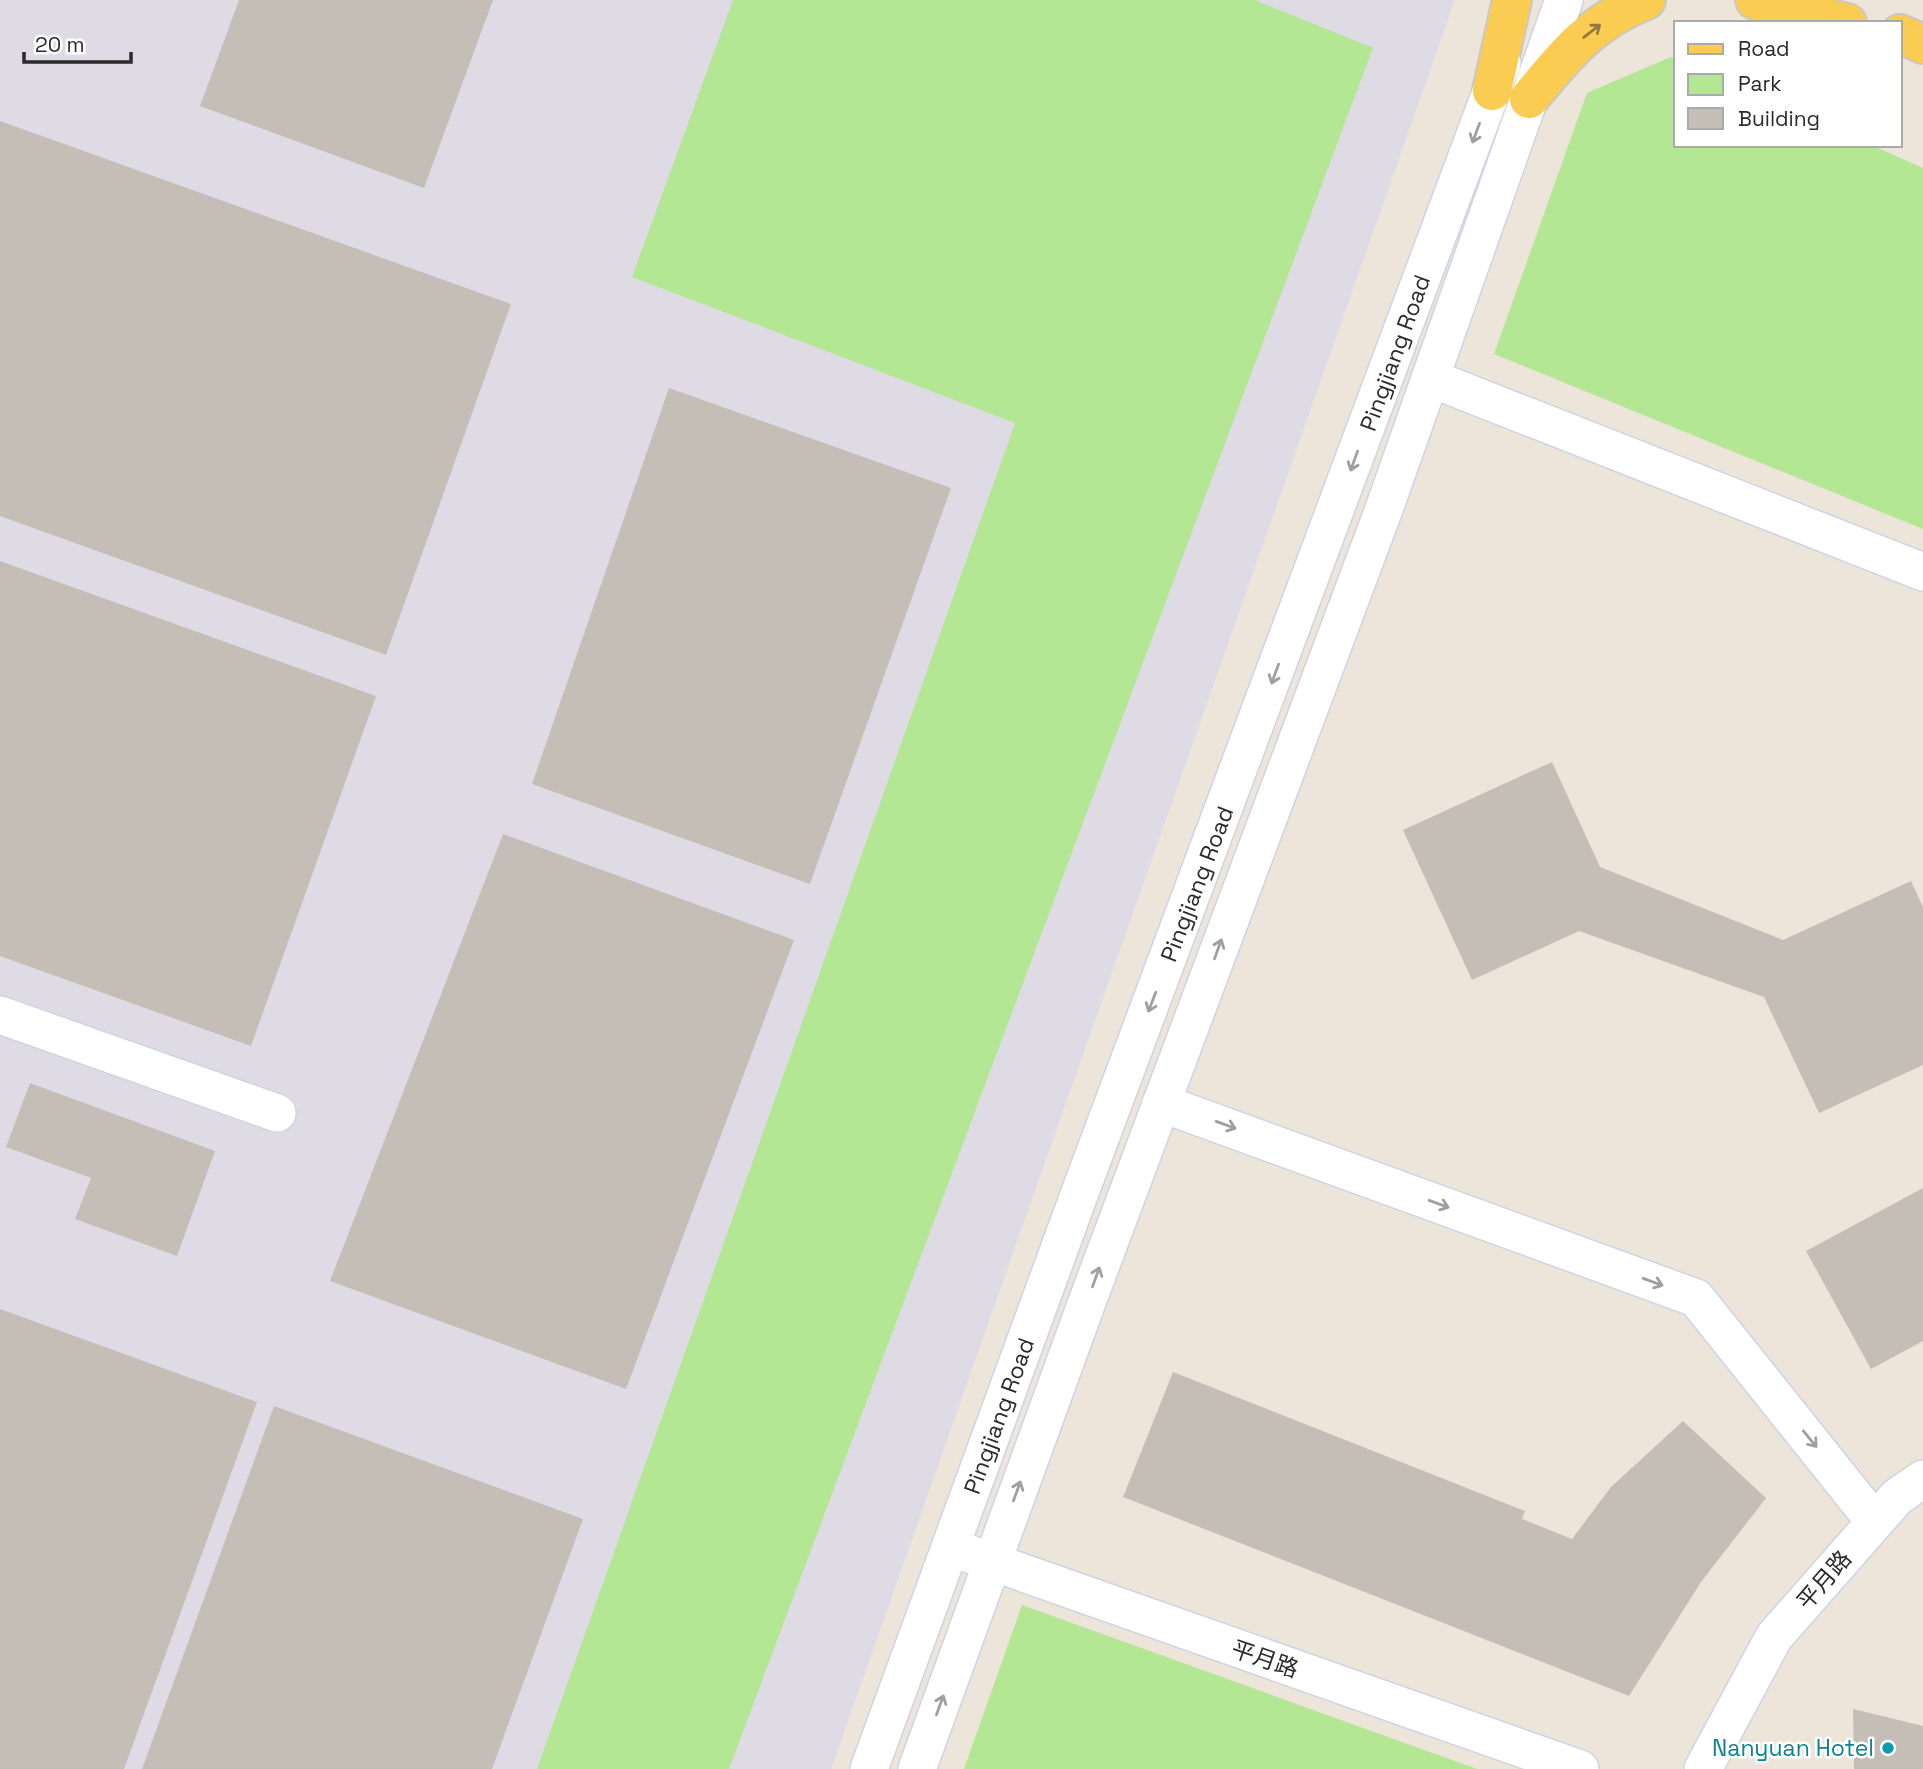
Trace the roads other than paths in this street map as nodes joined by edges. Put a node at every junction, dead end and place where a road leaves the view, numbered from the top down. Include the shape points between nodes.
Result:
1 (1512, 0) edge
2 (1525, 0) edge
3 (1564, 0) edge
4 (1646, 0) edge
5 (1755, 0) edge
6 (1829, 0) edge
7 (1839, 21) edge
8 (1873, 21) edge
9 (1492, 91) junction
10 (1529, 99) junction
11 (1430, 378) junction
12 (1923, 572) edge
13 (0, 1015) edge
14 (1161, 1102) junction
15 (277, 1113) dead end
16 (1923, 1479) edge
17 (1875, 1522) junction
18 (951, 1547) junction
19 (991, 1562) junction
20 (869, 1769) edge
21 (917, 1769) edge
22 (1580, 1769) edge
23 (1703, 1769) edge

1 - 9 main road
2 - 9 street, Pingjiang Road
3 - 10 street, Pingjiang Road
10 -> 4 main road via 1572,47 1603,23
5 - 7 main road
6 - 8 main road
9 -> 18 street, Pingjiang Road
10 - 11 street, Pingjiang Road
11 - 12 street
14 -> 11 street, Pingjiang Road
13 - 15 street
14 -> 17 street via 1696,1298
19 -> 14 street, Pingjiang Road
16 - 17 street, 平月路 via 1897,1497
17 - 23 street, 平月路 via 1774,1637
18 - 19 street, 平月路
18 - 20 street, Pingjiang Road
21 -> 19 street, Pingjiang Road
19 - 22 street, 平月路

